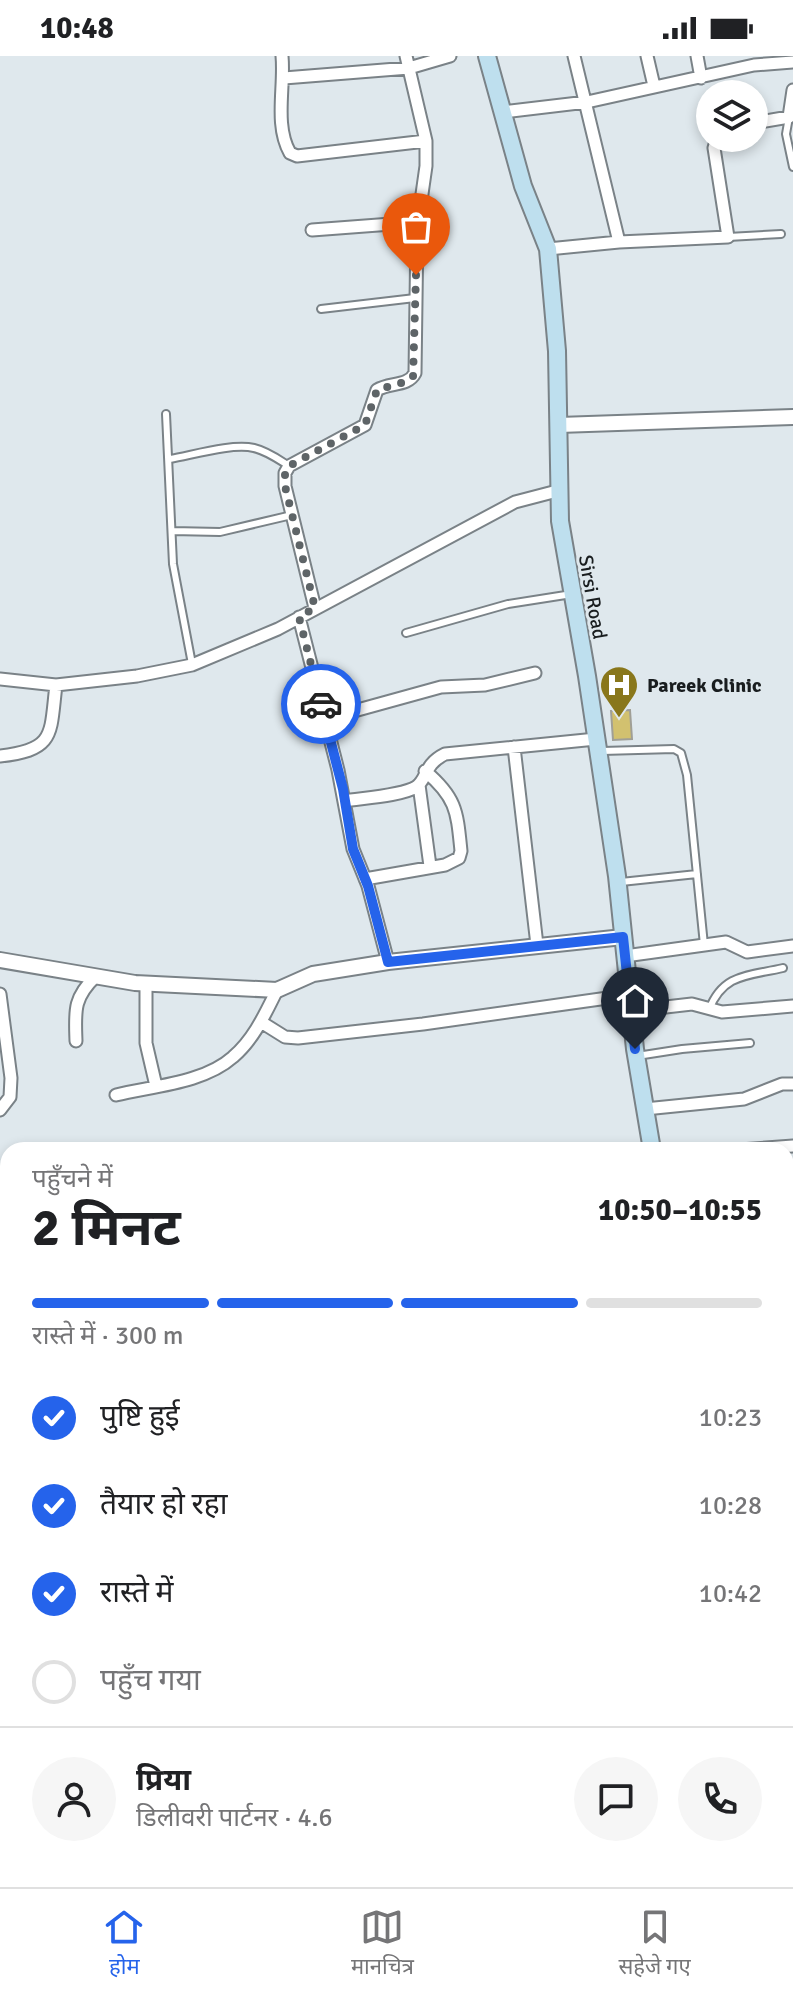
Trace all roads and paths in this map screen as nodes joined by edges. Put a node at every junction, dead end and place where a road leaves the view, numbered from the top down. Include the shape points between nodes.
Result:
1 (282, 56) edge
2 (450, 56) edge
3 (487, 56) edge
4 (574, 56) edge
5 (647, 56) edge
6 (697, 56) edge
7 (769, 60) edge
8 (408, 62) edge
9 (793, 62) edge
10 (284, 78) junction
11 (701, 78) junction
12 (654, 86) junction
13 (793, 90) edge
14 (587, 102) junction
15 (503, 112) junction
16 (789, 117) junction
17 (768, 121) edge
18 (426, 141) junction
19 (715, 152) edge
20 (793, 167) edge
21 (418, 222) junction
22 (312, 230) dead end
23 (781, 234) dead end
24 (728, 237) junction
25 (619, 242) junction
26 (548, 249) junction
27 (415, 298) junction
28 (321, 309) dead end
29 (166, 414) dead end
30 (793, 417) edge
31 (559, 425) junction
32 (170, 459) junction
33 (289, 466) junction
34 (561, 490) junction
35 (292, 515) junction
36 (172, 531) junction
37 (572, 594) junction
38 (315, 608) junction
39 (299, 617) junction
40 (406, 633) dead end
41 (192, 665) junction
42 (535, 673) dead end
43 (0, 679) edge
44 (56, 685) junction
45 (325, 719) junction
46 (597, 745) junction
47 (514, 747) junction
48 (0, 756) edge
49 (425, 771) junction
50 (419, 785) junction
51 (344, 801) junction
52 (430, 866) junction
53 (697, 874) junction
54 (365, 879) junction
55 (618, 883) junction
56 (623, 937) junction
57 (537, 945) junction
58 (704, 945) junction
59 (793, 946) edge
60 (625, 956) junction
61 (0, 960) edge
62 (388, 962) junction
63 (783, 968) dead end
64 (96, 976) junction
65 (146, 984) junction
66 (277, 990) junction
67 (0, 994) edge
68 (630, 1003) junction
69 (793, 1006) edge
70 (709, 1010) junction
71 (261, 1022) junction
72 (76, 1041) dead end
73 (750, 1043) dead end
74 (637, 1056) junction
75 (793, 1084) edge
76 (156, 1086) junction
77 (116, 1095) dead end
78 (2, 1104) edge
79 (645, 1109) junction
80 (651, 1142) edge

1 - 10 street
2 - 8 street
3 - 15 main road, Sirsi Road
4 - 14 street
5 - 12 street
6 - 11 street
7 - 9 street
7 - 11 street
8 - 10 street
8 - 18 street
10 - 18 street via 282,124 290,153
11 - 12 street
12 - 14 street
13 - 16 street
14 - 15 street
14 - 25 street
15 - 26 main road, Sirsi Road via 523,186
16 - 17 street
16 - 20 lane via 786,134
18 - 21 street
19 - 24 street
21 - 22 street
21 - 27 street
23 - 24 lane
24 - 25 street
25 - 26 street
26 - 31 main road, Sirsi Road
27 - 28 lane
27 - 33 street via 413,377 377,390 365,425
29 - 32 lane
30 - 31 street
31 - 34 main road, Sirsi Road
32 - 33 lane via 240,447 270,454
32 - 36 lane
33 - 35 street via 285,486
34 - 37 main road, Sirsi Road via 560,521
34 - 38 street via 502,508
35 - 36 lane via 220,532
35 - 38 street
36 - 41 lane
37 - 40 lane via 508,604
37 - 46 main road, Sirsi Road
38 - 39 street
39 - 41 street
39 - 45 street
41 - 44 street
42 - 45 street via 485,685 441,687
43 - 44 street
44 - 48 street via 45,741 23,753
45 - 51 street
46 - 47 street
46 - 53 lane via 681,753
46 - 55 main road, Sirsi Road
47 - 49 street via 445,754
47 - 57 street
49 - 50 street
49 - 52 street via 443,786 456,808 461,851 453,863
50 - 51 street
50 - 52 street
51 - 54 street
52 - 54 street
53 - 55 lane
53 - 58 lane
54 - 62 street
55 - 56 main road, Sirsi Road
56 - 57 street
56 - 60 main road, Sirsi Road
57 - 62 street
58 - 59 street via 726,942 747,952
58 - 60 street
60 - 68 main road, Sirsi Road
61 - 64 street
62 - 66 street via 313,974
63 - 70 lane via 733,979 718,991
64 - 65 street
64 - 72 street via 78,996
65 - 66 street
65 - 76 street via 146,1043
66 - 71 street
67 - 78 street via 11,1078 10,1097
68 - 70 street via 692,1004
68 - 71 street via 298,1038 285,1037
68 - 74 main road, Sirsi Road
69 - 70 street
71 - 76 street via 219,1067
73 - 74 lane
74 - 79 main road, Sirsi Road
75 - 79 street via 744,1099
76 - 77 street
79 - 80 main road, Sirsi Road

